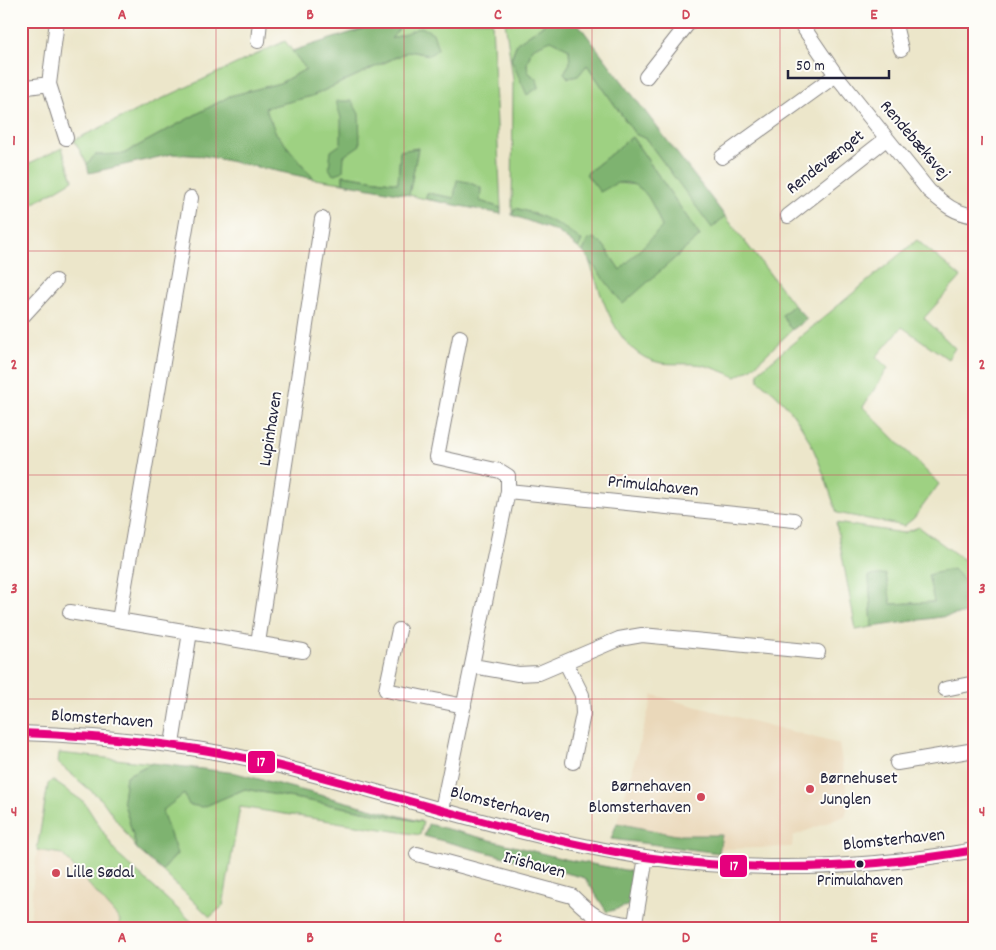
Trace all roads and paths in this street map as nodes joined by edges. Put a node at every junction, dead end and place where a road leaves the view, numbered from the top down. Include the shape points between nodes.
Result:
1 (57, 21) edge
2 (260, 21) edge
3 (690, 21) edge
4 (799, 21) edge
5 (894, 21) edge
6 (258, 41) dead end
7 (901, 49) dead end
8 (836, 75) junction
9 (646, 77) dead end
10 (49, 84) junction
11 (21, 88) edge
12 (66, 138) dead end
13 (886, 139) junction
14 (722, 157) dead end
15 (190, 198) dead end
16 (788, 216) dead end
17 (975, 216) edge
18 (322, 220) dead end
19 (55, 281) dead end
20 (21, 318) edge
21 (460, 337) dead end
22 (508, 491) junction
23 (794, 520) dead end
24 (70, 612) dead end
25 (119, 620) junction
26 (399, 630) dead end
27 (190, 632) junction
28 (258, 644) junction
29 (304, 651) dead end
30 (818, 652) dead end
31 (566, 663) junction
32 (473, 666) junction
33 (975, 683) edge
34 (945, 689) dead end
35 (464, 706) junction
36 (21, 733) edge
37 (172, 744) junction
38 (975, 750) edge
39 (573, 762) dead end
40 (897, 763) dead end
41 (442, 810) junction
42 (975, 850) edge
43 (417, 854) dead end
44 (646, 857) junction
45 (635, 927) edge

1 - 10 street
2 - 6 street
3 - 9 street
4 - 8 street, Rendebæksvej
5 - 7 street
8 - 13 street, Rendebæksvej
8 - 14 street
10 - 11 street
10 - 12 street
13 - 16 street, Rendevænget
13 - 17 street, Rendebæksvej via 947,207
15 - 25 street
18 - 28 street, Lupinhaven
19 - 20 street
21 - 22 street via 437,457 500,471 508,476
22 - 23 street, Primulahaven
22 - 32 street
24 - 25 street
25 - 27 street
26 - 35 street via 386,690
27 - 28 street
27 - 37 street
28 - 29 street
30 - 31 street via 642,635 619,639
31 - 32 street via 539,673 518,674
31 - 39 street via 582,695 583,714
32 - 35 street
33 - 34 street
35 - 41 street
36 - 37 street, Blomsterhaven
37 - 41 street, Blomsterhaven via 262,762
38 - 40 street
41 - 44 street, Blomsterhaven via 566,842
42 - 44 street, Blomsterhaven via 832,866 754,866
43 - 45 street, Irishaven via 572,896 603,921
44 - 45 street, Irishaven

